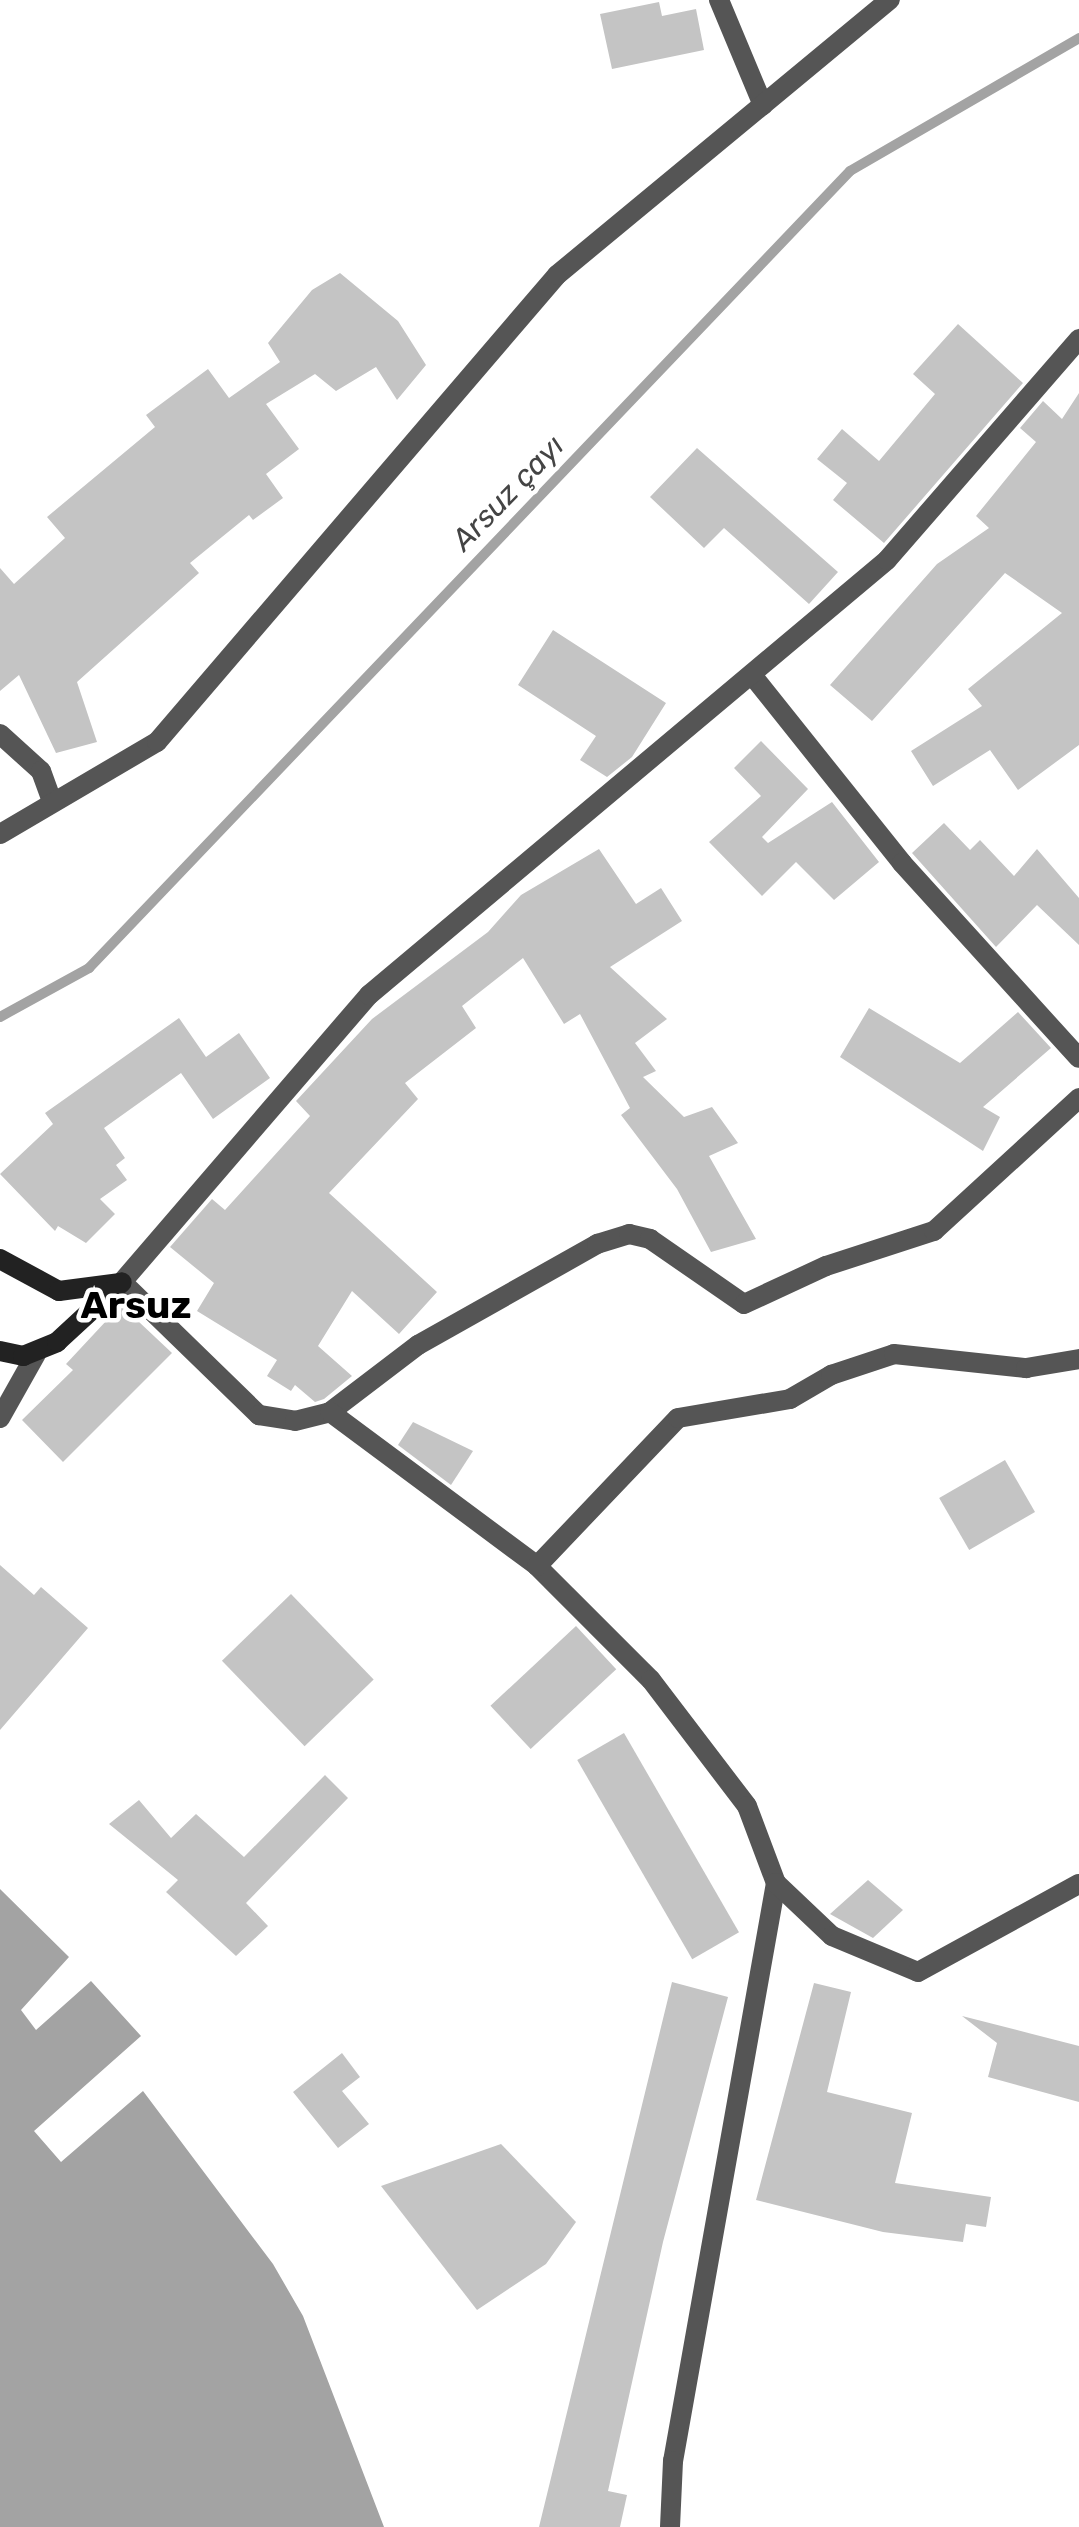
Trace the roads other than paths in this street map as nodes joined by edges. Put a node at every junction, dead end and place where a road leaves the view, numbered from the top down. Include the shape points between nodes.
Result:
1 (719, 0) edge
2 (890, 0) edge
3 (763, 105) junction
4 (1079, 339) edge
5 (752, 675) junction
6 (0, 734) edge
7 (52, 801) junction
8 (0, 834) edge
9 (1079, 1058) edge
10 (1079, 1098) edge
11 (0, 1259) edge
12 (122, 1282) junction
13 (0, 1351) edge
14 (36, 1354) junction
15 (1079, 1360) edge
16 (330, 1412) junction
17 (0, 1418) edge
18 (537, 1566) junction
19 (776, 1882) junction
20 (1079, 1884) edge
21 (670, 2527) edge

1 - 3 street
2 - 3 street
3 - 7 street via 557,275 157,742
4 - 5 street via 887,560
5 - 9 street via 902,863
5 - 12 street via 370,995
6 - 7 street via 41,771
7 - 8 street
10 - 16 street via 934,1230 826,1266 744,1304 650,1239 629,1234 597,1244 418,1345
11 - 12 main road via 60,1291
12 - 14 main road
12 - 16 street via 259,1415 294,1421
13 - 14 main road
14 - 17 street
15 - 18 street via 1026,1368 894,1354 831,1375 790,1400 678,1418
16 - 18 street
18 - 19 street via 650,1680 735,1790
19 - 20 street via 832,1936 918,1972
19 - 21 street via 674,2461

